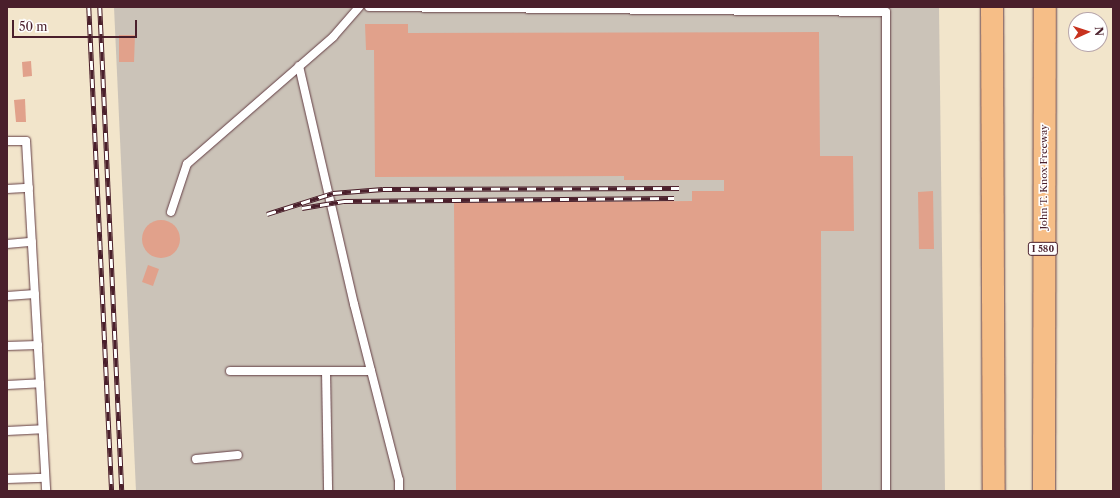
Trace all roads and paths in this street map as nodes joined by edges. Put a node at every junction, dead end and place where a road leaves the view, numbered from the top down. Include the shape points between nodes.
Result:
1 (358, 7) edge
2 (369, 7) edge
3 (992, 7) edge
4 (1045, 7) edge
5 (299, 66) junction
6 (7, 142) edge
7 (29, 188) junction
8 (7, 189) edge
9 (171, 212) dead end
10 (32, 242) junction
11 (7, 244) edge
12 (35, 294) junction
13 (7, 296) edge
14 (38, 345) junction
15 (7, 346) edge
16 (326, 371) junction
17 (371, 371) junction
18 (230, 372) dead end
19 (40, 383) junction
20 (7, 385) edge
21 (42, 429) junction
22 (7, 431) edge
23 (238, 455) dead end
24 (196, 459) dead end
25 (45, 478) junction
26 (7, 479) edge
27 (46, 491) edge
28 (328, 491) edge
29 (399, 491) edge
30 (886, 491) edge
31 (994, 491) edge
32 (1044, 491) edge

1 - 5 lane via 333,37
2 - 30 lane via 886,12
3 - 31 highway
4 - 32 highway, John T. Knox Freeway / I 580
5 - 9 lane via 187,164
5 - 17 lane
6 - 7 lane via 26,140
7 - 8 lane
7 - 10 lane
10 - 11 lane
10 - 12 lane
12 - 13 lane
12 - 14 lane
14 - 15 lane
14 - 19 lane
16 - 17 lane
16 - 18 lane
16 - 28 lane
17 - 29 lane via 399,480
19 - 20 lane
19 - 21 lane
21 - 22 lane
21 - 25 lane
23 - 24 lane
25 - 26 lane
25 - 27 lane

